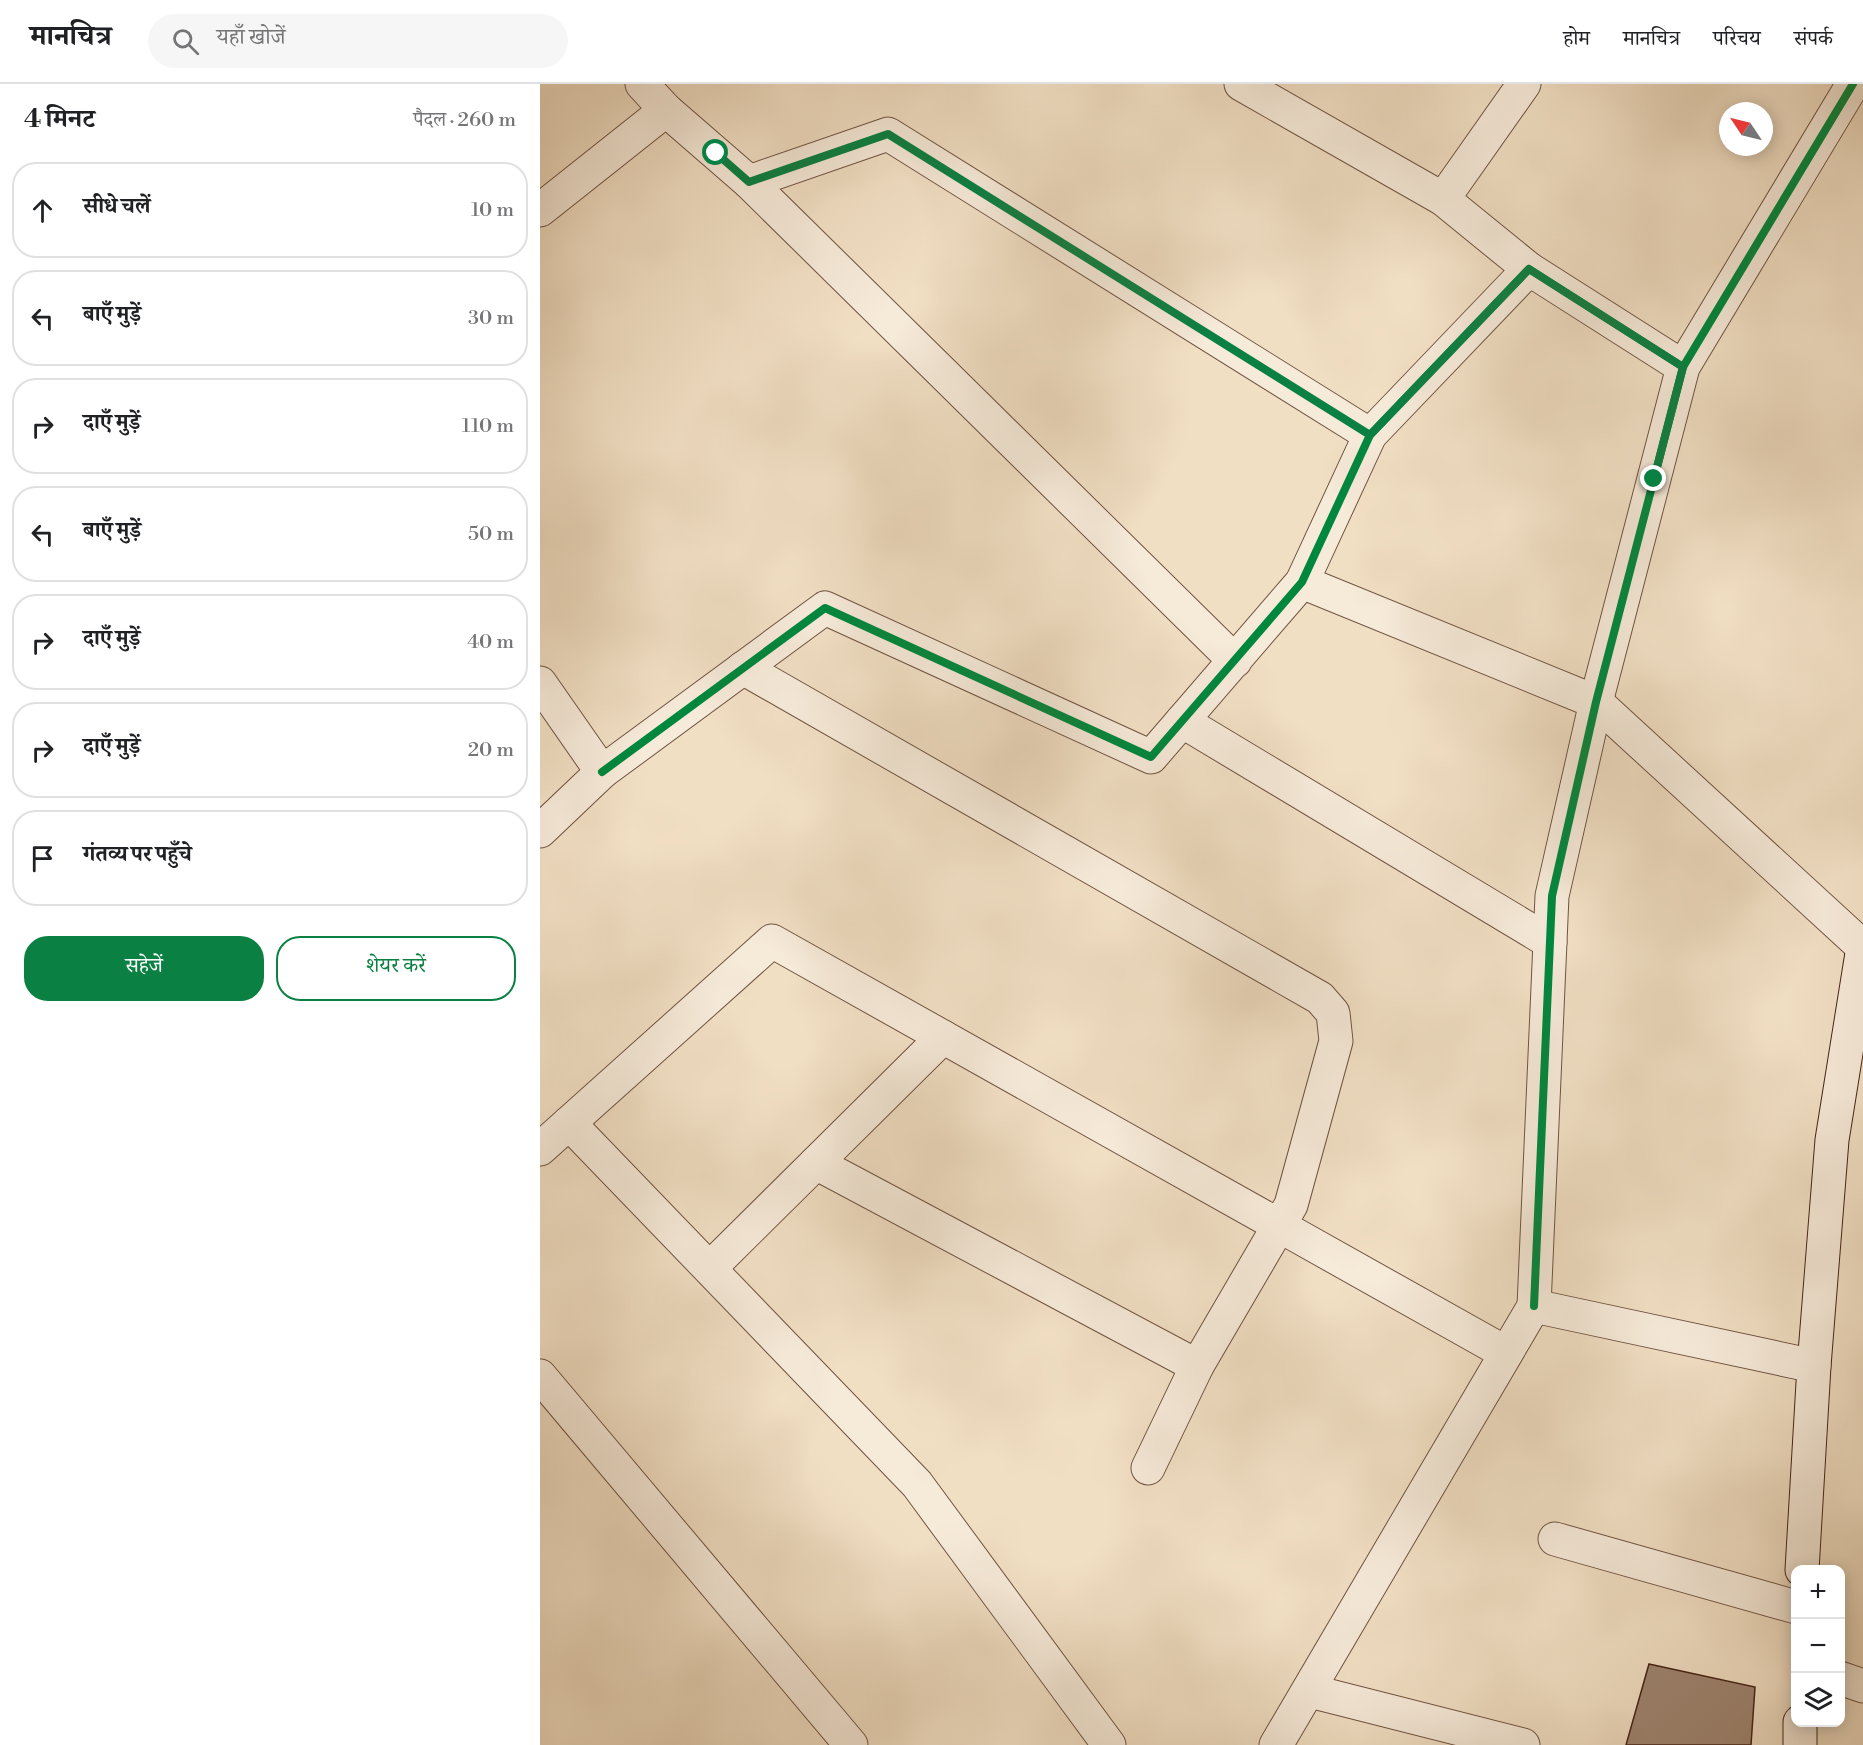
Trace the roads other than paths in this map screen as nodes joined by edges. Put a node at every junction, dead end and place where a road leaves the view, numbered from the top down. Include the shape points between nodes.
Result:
1 (642, 84) edge
2 (1241, 84) edge
3 (1524, 84) edge
4 (1853, 84) edge
5 (666, 110) junction
6 (749, 182) junction
7 (1443, 199) junction
8 (540, 210) edge
9 (1529, 269) junction
10 (1683, 367) junction
11 (1370, 435) junction
12 (1302, 582) junction
13 (1235, 661) junction
14 (743, 668) junction
15 (540, 683) edge
16 (1596, 702) junction
17 (1182, 721) junction
18 (602, 772) junction
19 (540, 831) edge
20 (1551, 942) junction
21 (1863, 947) edge
22 (944, 1037) junction
23 (569, 1123) junction
24 (540, 1149) edge
25 (816, 1163) junction
26 (1277, 1224) junction
27 (710, 1269) junction
28 (1534, 1306) junction
29 (1506, 1353) junction
30 (1197, 1366) junction
31 (1814, 1366) junction
32 (540, 1376) edge
33 (1149, 1468) dead end
34 (1555, 1539) dead end
35 (1802, 1565) edge
36 (1791, 1606) edge
37 (1845, 1680) edge
38 (1863, 1686) edge
39 (1310, 1691) junction
40 (1800, 1727) edge
41 (851, 1745) edge
42 (1109, 1745) edge
43 (1276, 1745) edge
44 (1523, 1745) edge
45 (1800, 1745) edge

1 - 5 street
2 - 7 street
3 - 7 street
4 - 10 street
5 - 6 street
5 - 8 street
6 - 11 street via 888,134
6 - 13 street
7 - 9 street
9 - 10 street
9 - 11 street
10 - 16 street
11 - 12 street
12 - 13 street
12 - 16 street
13 - 17 street
14 - 17 street via 825,608 1151,757
14 - 18 street
14 - 26 street via 1320,998 1333,1013 1336,1041 1291,1205
15 - 18 street
16 - 20 street via 1552,896
16 - 21 street
17 - 20 street
18 - 19 street
20 - 28 street
21 - 31 street via 1832,1140
22 - 23 street via 772,941
22 - 25 street
22 - 26 street
23 - 24 street
23 - 27 street
25 - 27 street
25 - 30 street
26 - 29 street
26 - 30 street
27 - 42 street via 917,1484
28 - 29 street
28 - 31 street
29 - 39 street
30 - 33 street
31 - 35 street
32 - 41 street
34 - 36 street
37 - 38 street
39 - 43 street
39 - 44 street
40 - 45 street

